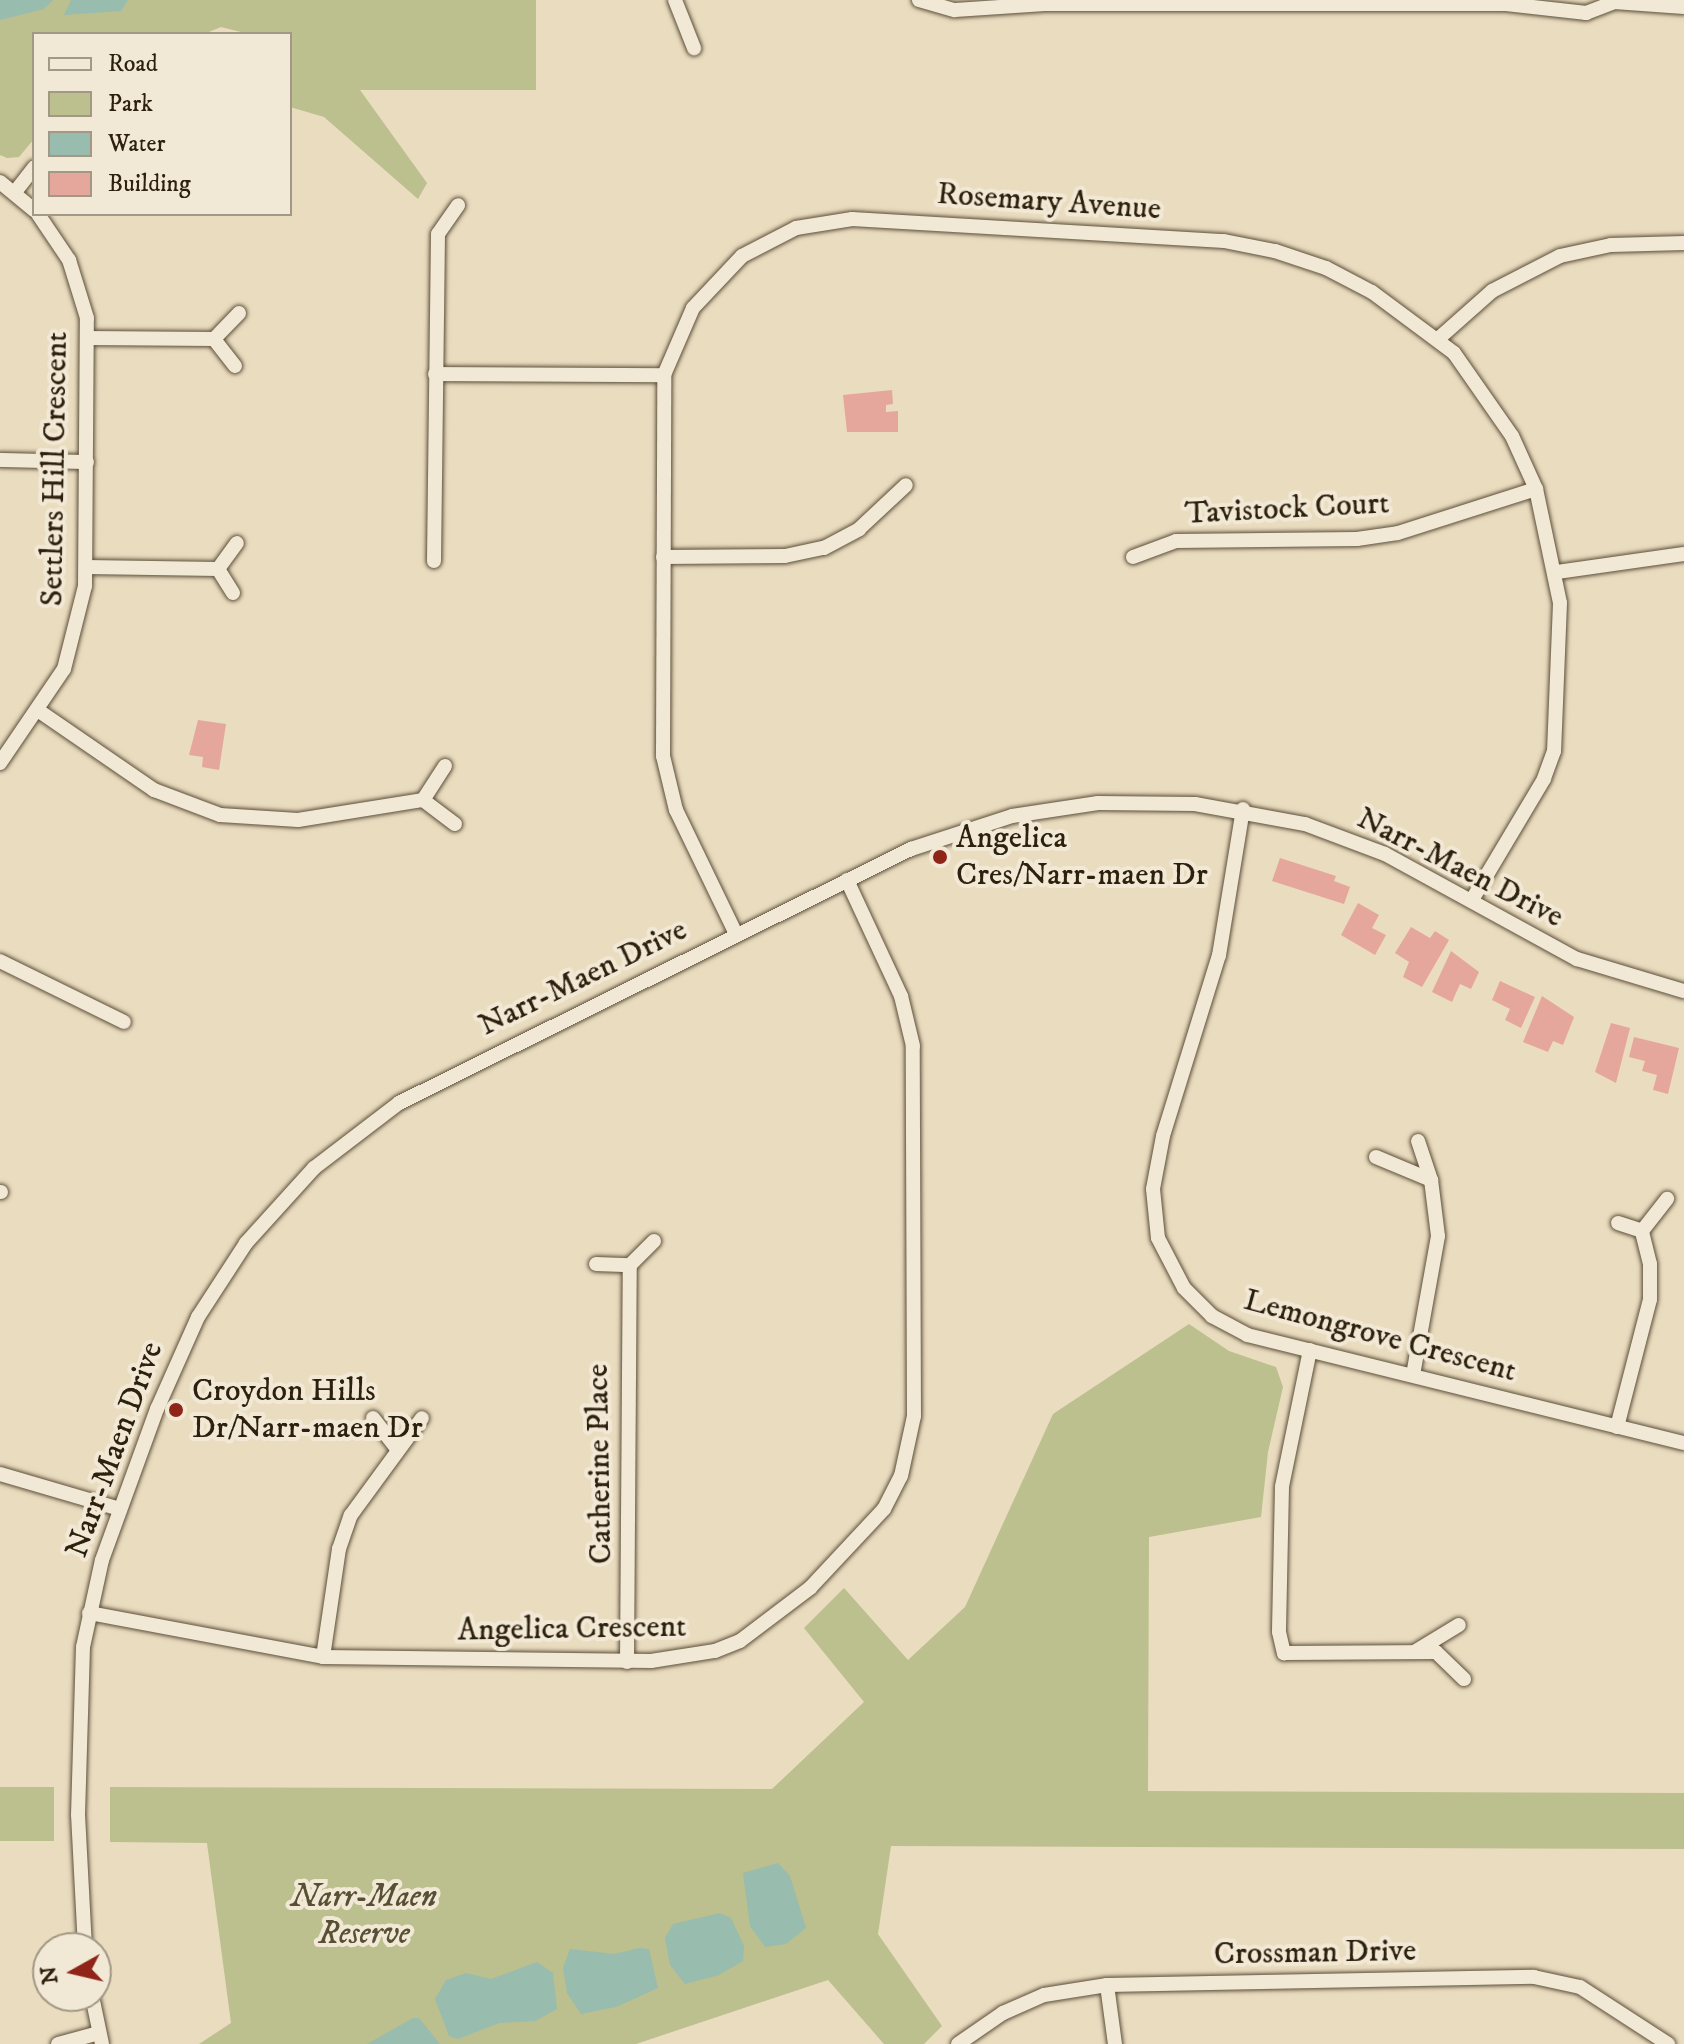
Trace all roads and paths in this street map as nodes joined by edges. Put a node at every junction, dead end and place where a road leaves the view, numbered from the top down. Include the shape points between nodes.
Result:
1 (675, 0) edge
2 (919, 0) edge
3 (1684, 7) edge
4 (694, 48) dead end
5 (32, 171) edge
6 (0, 182) edge
7 (15, 192) junction
8 (458, 205) dead end
9 (32, 208) edge
10 (38, 216) edge
11 (1684, 243) edge
12 (239, 313) dead end
13 (87, 338) junction
14 (214, 339) junction
15 (1438, 339) junction
16 (235, 366) dead end
17 (435, 374) junction
18 (664, 375) junction
19 (0, 460) edge
20 (87, 462) junction
21 (906, 485) dead end
22 (1536, 489) junction
23 (237, 543) dead end
24 (1684, 554) edge
25 (663, 557) junction
26 (1133, 557) dead end
27 (434, 561) dead end
28 (86, 567) junction
29 (218, 569) junction
30 (1557, 572) junction
31 (233, 593) dead end
32 (39, 711) junction
33 (0, 763) edge
34 (445, 766) dead end
35 (423, 800) junction
36 (1243, 809) junction
37 (455, 824) dead end
38 (847, 880) junction
39 (1472, 900) junction
40 (736, 934) junction
41 (0, 961) edge
42 (1684, 991) edge
43 (124, 1022) dead end
44 (1418, 1141) dead end
45 (1376, 1157) dead end
46 (1431, 1180) junction
47 (1667, 1199) dead end
48 (1618, 1223) dead end
49 (1642, 1231) junction
50 (654, 1241) dead end
51 (596, 1264) dead end
52 (630, 1265) junction
53 (1310, 1350) junction
54 (1413, 1375) junction
55 (373, 1418) dead end
56 (422, 1418) dead end
57 (1617, 1427) junction
58 (1684, 1443) edge
59 (396, 1447) junction
60 (0, 1474) edge
61 (120, 1509) junction
62 (89, 1613) junction
63 (1459, 1625) dead end
64 (1415, 1651) junction
65 (323, 1657) junction
66 (627, 1662) junction
67 (1464, 1679) dead end
68 (85, 1932) edge
69 (1107, 1985) junction
70 (95, 2012) edge
71 (100, 2039) edge
72 (58, 2044) edge
73 (958, 2044) edge
74 (1115, 2044) edge
75 (1668, 2044) edge

1 - 4 street
2 - 3 street via 955,10 1045,4 1506,4 1586,13 1614,2
5 - 7 street
6 - 7 street, Settlers Hill Crescent
7 - 9 street, Settlers Hill Crescent
8 - 17 street via 438,234
10 - 13 street, Settlers Hill Crescent via 77,279
11 - 15 street via 1611,245 1560,256 1492,291
12 - 14 street
13 - 14 street
13 - 20 street, Settlers Hill Crescent
14 - 16 street
15 - 18 street, Rosemary Avenue via 1372,292 1326,268 1275,251 1224,241 852,219 796,228 742,256 693,308
15 - 22 street, Rosemary Avenue via 1476,379 1512,436
17 - 18 street
17 - 27 street
18 - 25 street, Rosemary Avenue
19 - 20 street
20 - 28 street, Settlers Hill Crescent
21 - 25 street via 859,529 824,548 785,556
22 - 26 street, Tavistock Court via 1398,533 1357,539 1176,541
22 - 30 street, Rosemary Avenue
23 - 29 street
24 - 30 street
25 - 40 street, Rosemary Avenue via 666,776 676,810
28 - 29 street
28 - 32 street, Settlers Hill Crescent via 72,648
29 - 31 street
30 - 39 street, Rosemary Avenue via 1560,696 1554,751 1544,779
32 - 33 street, Settlers Hill Crescent
32 - 35 street via 154,790 220,815 298,820
34 - 35 street
35 - 37 street
36 - 38 street, Narr-Maen Drive via 1137,802 1039,811 936,839
36 - 39 street, Narr-Maen Drive via 1354,840
36 - 53 street, Lemongrove Crescent via 1216,968 1163,1136 1153,1189 1154,1222 1172,1272 1212,1316 1247,1335
38 - 40 street, Narr-Maen Drive
38 - 66 street, Angelica Crescent via 901,996 913,1046 916,1348 909,1451 884,1509 855,1544 773,1621 715,1651
39 - 42 street, Narr-Maen Drive via 1577,959
40 - 61 street, Narr-Maen Drive via 430,1085 369,1123 314,1168 246,1243 198,1317
41 - 43 street
44 - 46 street
45 - 46 street
46 - 54 street via 1438,1236
47 - 49 street
48 - 49 street
49 - 57 street via 1650,1264 1650,1299
50 - 52 street
51 - 52 street
52 - 66 street, Catherine Place
53 - 54 street, Lemongrove Crescent
53 - 64 street via 1282,1487 1279,1632 1284,1653
54 - 57 street, Lemongrove Crescent
55 - 59 street
56 - 59 street
57 - 58 street, Lemongrove Crescent
59 - 65 street via 358,1500 344,1531
60 - 61 street
61 - 62 street, Narr-Maen Drive
62 - 65 street, Angelica Crescent
62 - 68 street, Narr-Maen Drive via 79,1731
63 - 64 street
64 - 67 street via 1436,1652
65 - 66 street, Angelica Crescent
69 - 73 street, Crossman Drive via 1044,1995 1003,2013
69 - 74 street
69 - 75 street, Crossman Drive via 1534,1977 1580,1987
70 - 71 street
71 - 72 street

